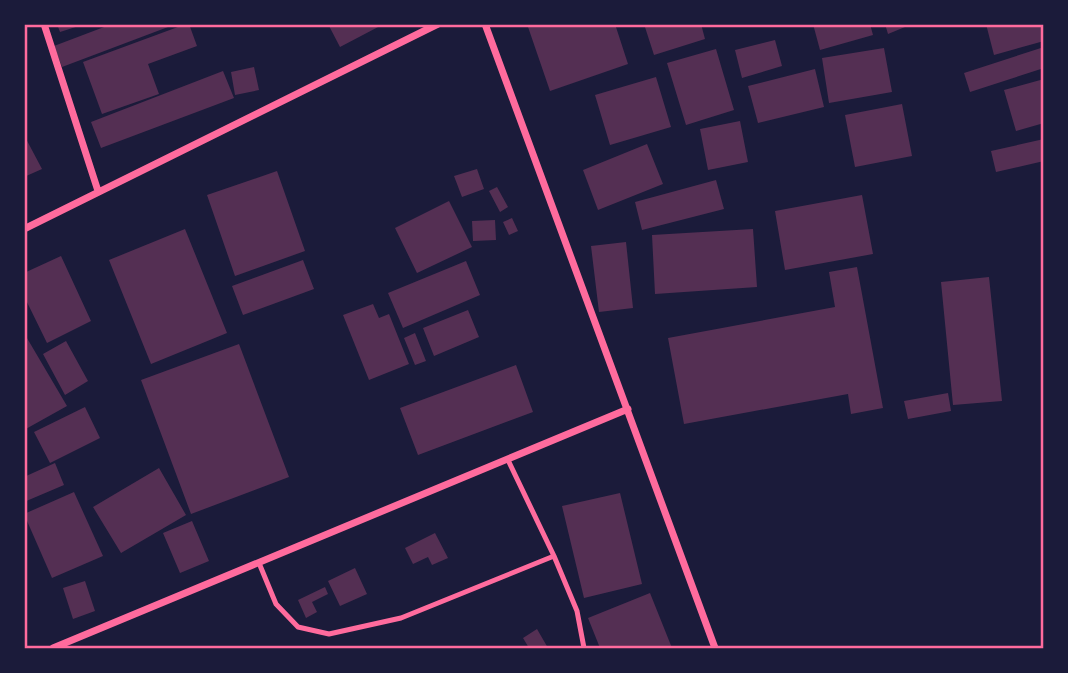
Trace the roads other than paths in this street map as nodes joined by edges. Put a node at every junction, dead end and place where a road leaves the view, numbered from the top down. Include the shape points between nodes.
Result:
1 (44, 24) edge
2 (438, 24) edge
3 (485, 24) edge
4 (99, 191) junction
5 (24, 229) edge
6 (628, 409) junction
7 (508, 460) junction
8 (554, 556) junction
9 (259, 563) junction
10 (52, 649) edge
11 (584, 649) edge
12 (715, 649) edge

1 - 4 street
2 - 4 street
3 - 6 street
4 - 5 street
6 - 7 street
6 - 12 street
7 - 8 lane
7 - 9 street
8 - 9 lane via 401,618 329,634 298,627 276,604
8 - 11 lane via 577,611
9 - 10 street

